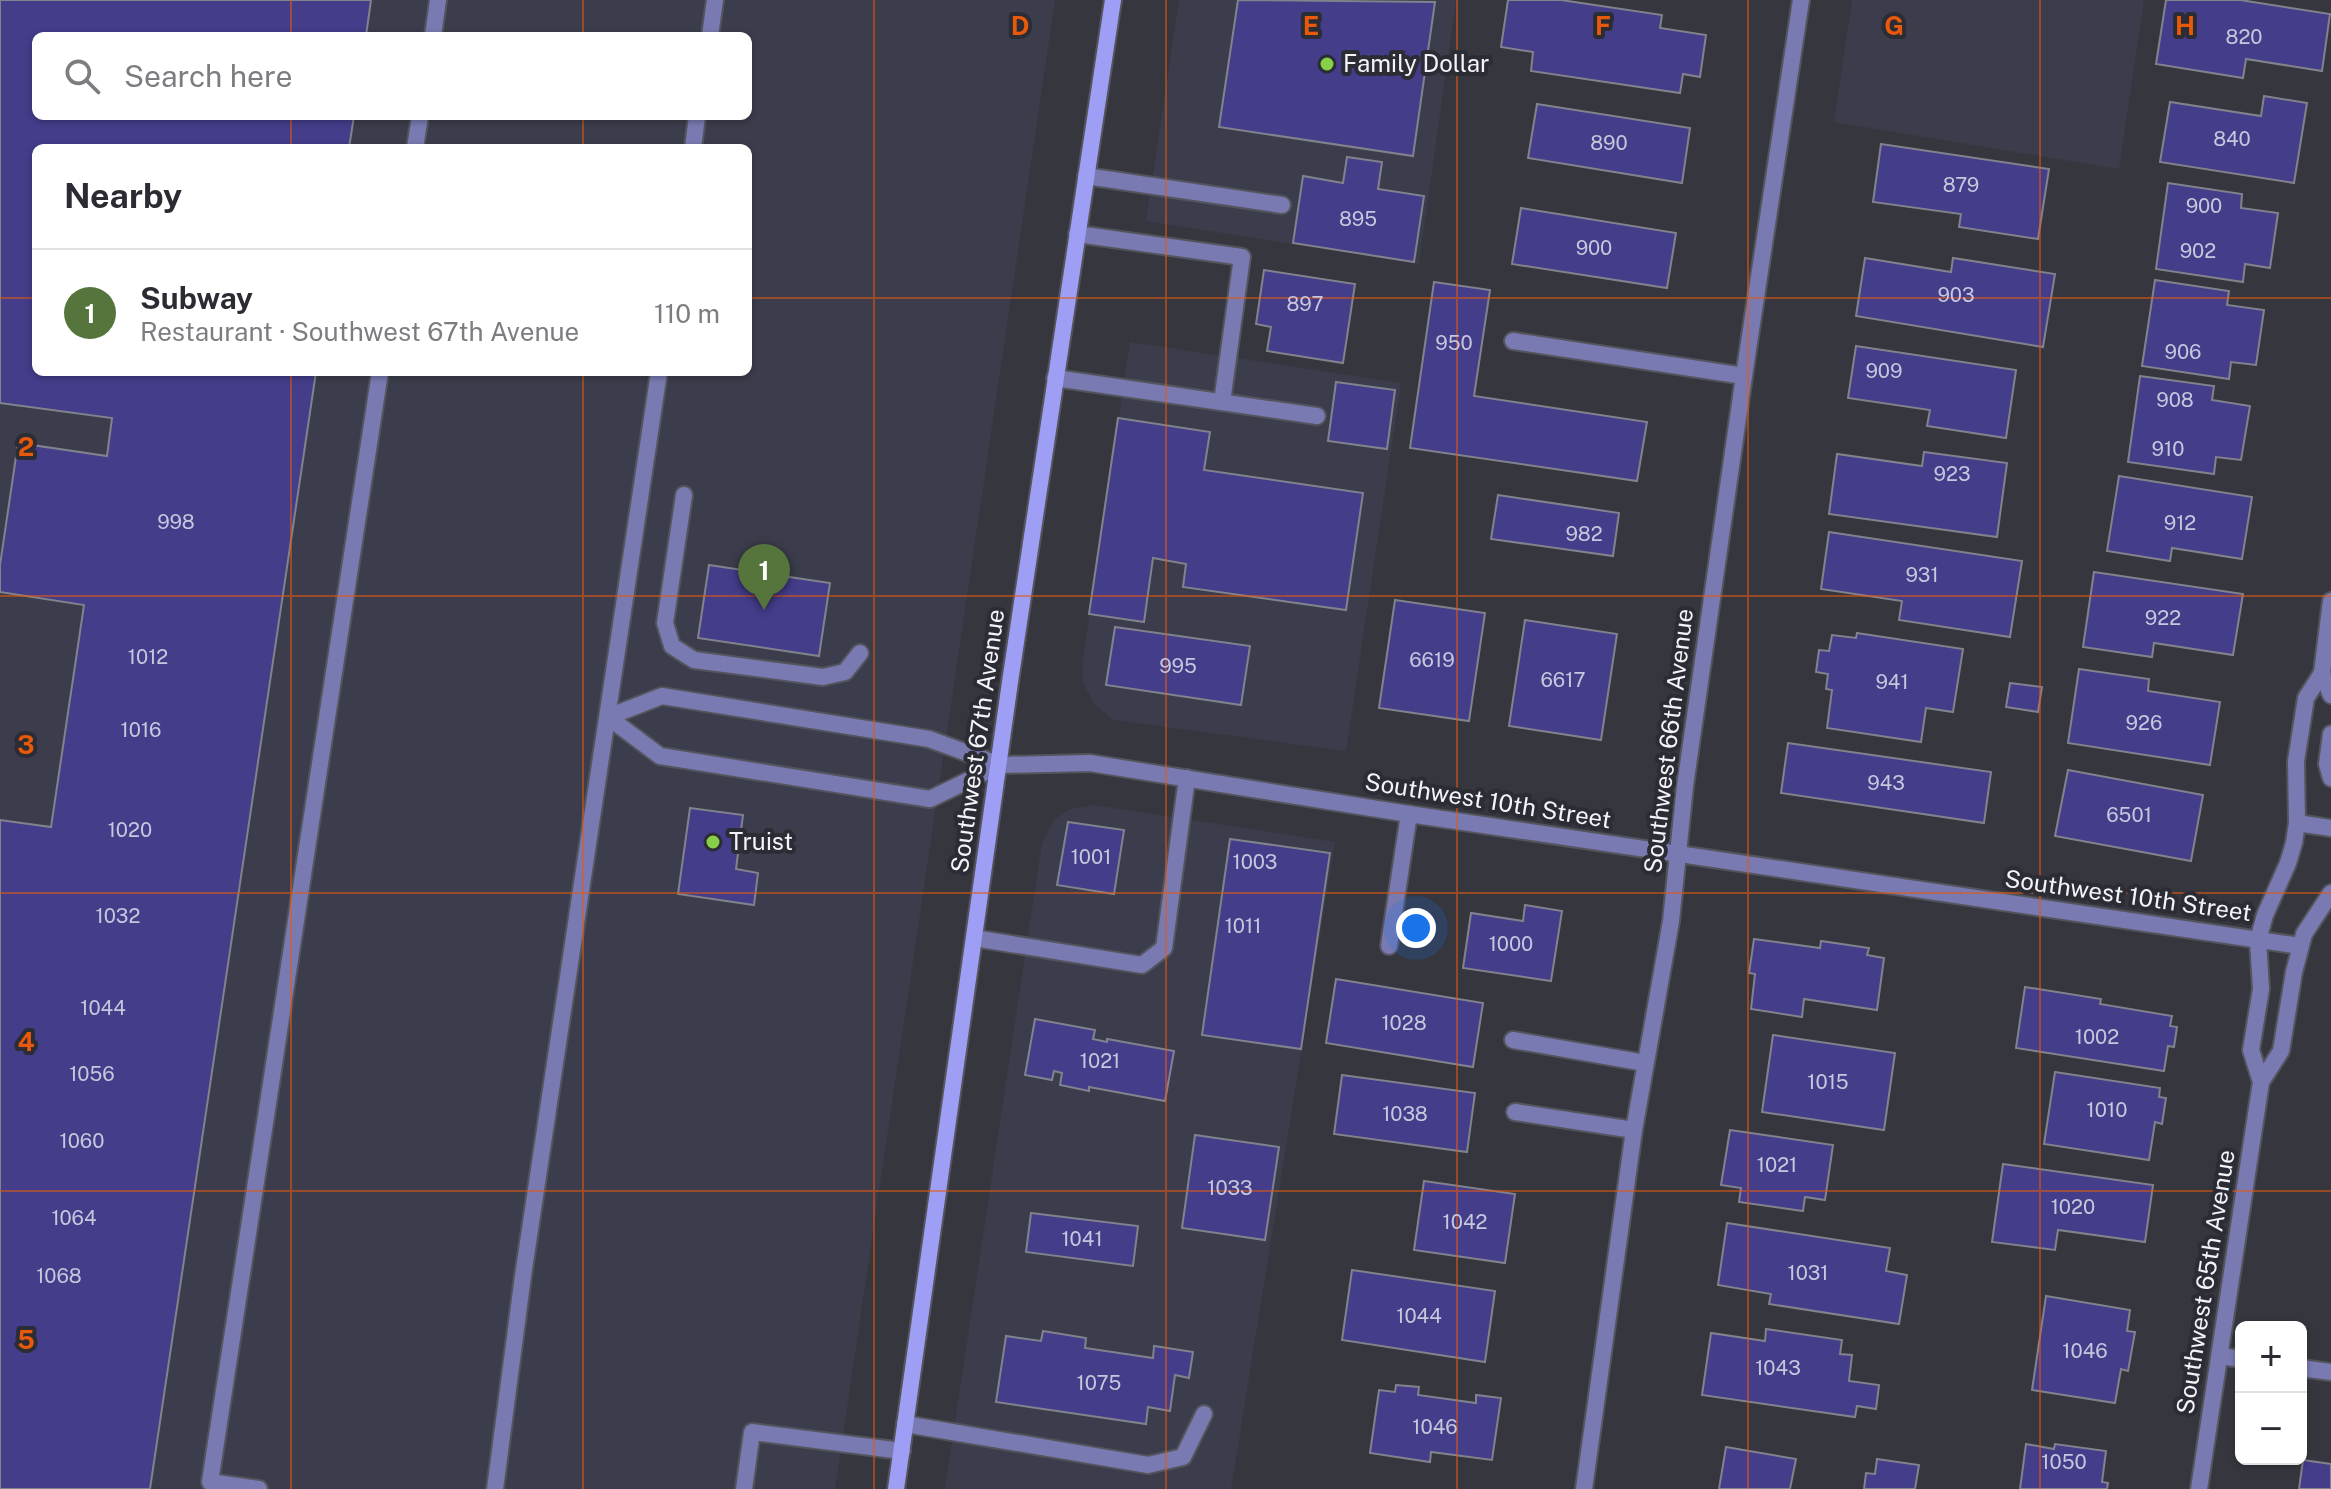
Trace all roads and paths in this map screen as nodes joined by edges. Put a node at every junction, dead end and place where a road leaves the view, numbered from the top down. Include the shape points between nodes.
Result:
1 (438, 0) edge
2 (715, 0) edge
3 (1113, 0) edge
4 (1801, 0) edge
5 (434, 32) edge
6 (711, 32) edge
7 (419, 120) edge
8 (696, 120) edge
9 (416, 144) edge
10 (694, 144) edge
11 (1086, 176) junction
12 (1282, 205) dead end
13 (1077, 234) junction
14 (1513, 341) dead end
15 (379, 376) edge
16 (658, 376) edge
17 (1744, 376) junction
18 (1055, 378) junction
19 (1222, 402) junction
20 (1317, 416) dead end
21 (684, 495) dead end
22 (2331, 601) edge
23 (860, 653) dead end
24 (2322, 673) junction
25 (2331, 695) edge
26 (608, 717) junction
27 (2331, 734) edge
28 (1000, 765) junction
29 (1187, 778) junction
30 (2331, 778) edge
31 (1409, 814) junction
32 (2297, 823) junction
33 (2331, 828) edge
34 (1676, 854) junction
35 (2331, 893) edge
36 (974, 938) junction
37 (2258, 940) junction
38 (1389, 946) dead end
39 (2300, 946) junction
40 (1513, 1040) dead end
41 (1645, 1063) junction
42 (2261, 1082) junction
43 (1515, 1112) dead end
44 (1634, 1130) junction
45 (2220, 1356) junction
46 (2235, 1358) edge
47 (2307, 1369) edge
48 (2331, 1372) edge
49 (1204, 1414) dead end
50 (905, 1424) junction
51 (902, 1451) junction
52 (259, 1489) edge
53 (495, 1489) edge
54 (744, 1489) edge
55 (896, 1489) edge
56 (1584, 1489) edge
57 (2199, 1489) edge

1 - 5 street
2 - 6 street
3 - 11 main road, Southwest 67th Avenue
4 - 17 street, Southwest 66th Avenue
7 - 9 street
8 - 10 street
11 - 12 street
11 - 13 main road, Southwest 67th Avenue
13 - 18 main road, Southwest 67th Avenue
13 - 19 street via 1242,257
14 - 17 street
15 - 52 street via 210,1482
16 - 26 street
17 - 34 street, Southwest 66th Avenue
18 - 19 street
18 - 28 main road, Southwest 67th Avenue
19 - 20 street
21 - 23 street via 665,623 672,646 694,660 823,677 845,672
22 - 24 street, Southwest 65th Avenue
24 - 25 street, Southwest 65th Avenue
24 - 32 street, Southwest 65th Avenue via 2306,698 2300,730
26 - 28 street via 662,696 929,739
26 - 28 street via 660,756 930,799
26 - 53 street
27 - 30 street
28 - 29 street, Southwest 10th Street via 1090,763
28 - 36 main road, Southwest 67th Avenue
29 - 31 street, Southwest 10th Street
29 - 36 street via 1164,948 1142,965
31 - 34 street, Southwest 10th Street
31 - 38 street
32 - 33 street
32 - 37 street, Southwest 65th Avenue via 2288,863
34 - 37 street, Southwest 10th Street
34 - 41 street, Southwest 66th Avenue via 1671,921
35 - 39 street, Southwest 65th Avenue
36 - 50 main road, Southwest 67th Avenue
37 - 39 street, Southwest 10th Street
37 - 42 street, Southwest 65th Avenue via 2261,989 2251,1050
39 - 42 street, Southwest 65th Avenue via 2281,1051
40 - 41 street
41 - 44 street, Southwest 66th Avenue
42 - 45 street, Southwest 65th Avenue
43 - 44 street
44 - 56 street, Southwest 66th Avenue
45 - 46 street
45 - 57 street, Southwest 65th Avenue
47 - 48 street
49 - 50 street via 1183,1457 1148,1465
50 - 51 main road, Southwest 67th Avenue
51 - 54 street via 752,1432
51 - 55 main road, Southwest 67th Avenue

